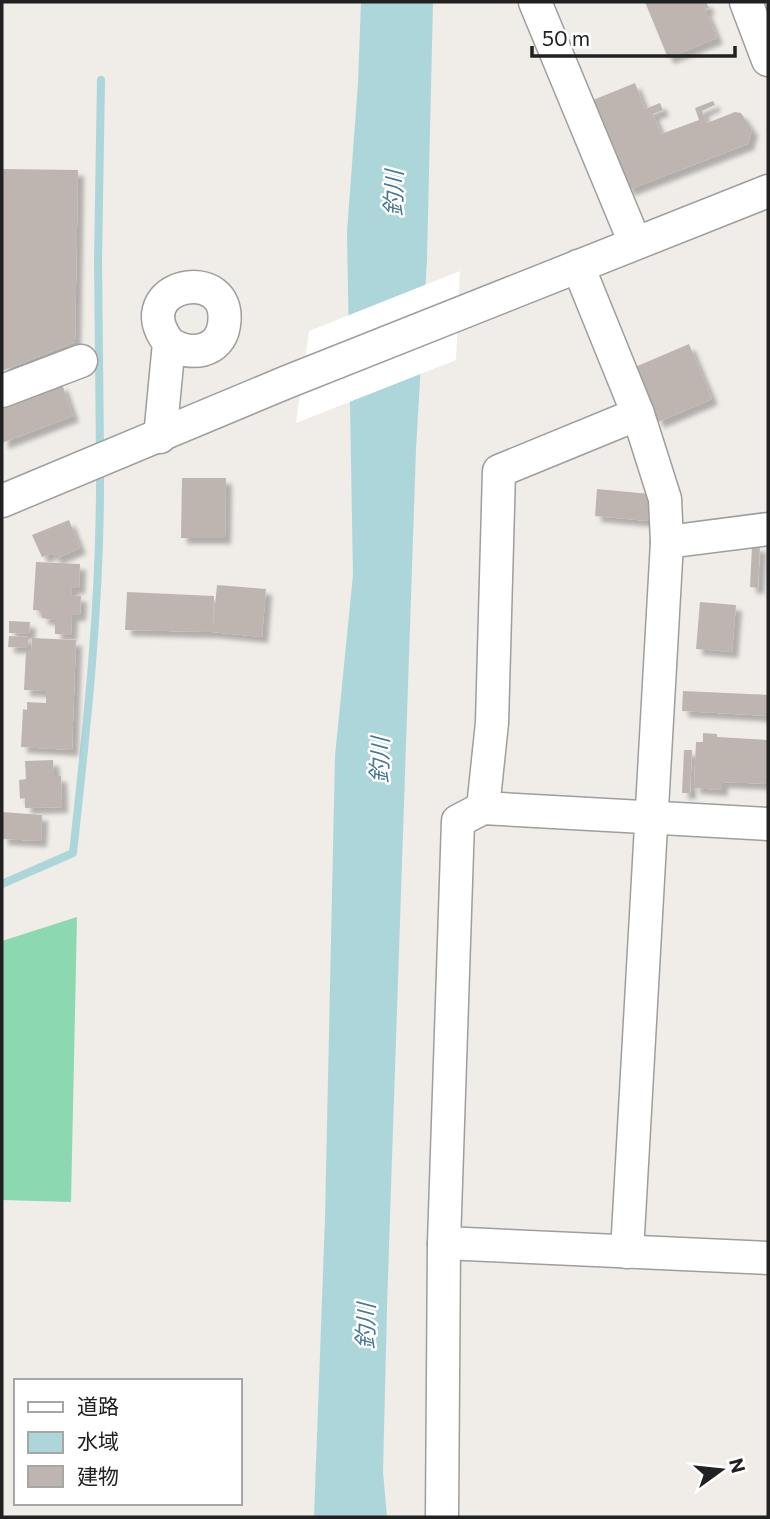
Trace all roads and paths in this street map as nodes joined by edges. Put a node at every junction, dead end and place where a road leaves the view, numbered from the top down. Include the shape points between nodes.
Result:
1 (535, 2) edge
2 (746, 2) edge
3 (768, 60) edge
4 (768, 191) edge
5 (635, 243) junction
6 (578, 266) junction
7 (169, 344) dead end
8 (80, 361) dead end
9 (2, 391) edge
10 (638, 414) junction
11 (160, 437) junction
12 (2, 501) edge
13 (768, 529) edge
14 (667, 542) junction
15 (482, 808) junction
16 (651, 819) junction
17 (768, 824) edge
18 (444, 1243) junction
19 (627, 1252) junction
20 (768, 1258) edge
21 (442, 1517) edge

1 - 5 street
2 - 3 street
4 - 5 street
5 - 6 street
6 - 10 street
6 - 11 street
7 - 11 street
8 - 9 street
10 - 14 street via 665,499
10 - 15 street via 499,471 492,723
11 - 12 street
13 - 14 street
14 - 16 street
15 - 16 street
15 - 18 street via 458,821
16 - 17 street
16 - 19 street
18 - 19 street
18 - 21 street
19 - 20 street

